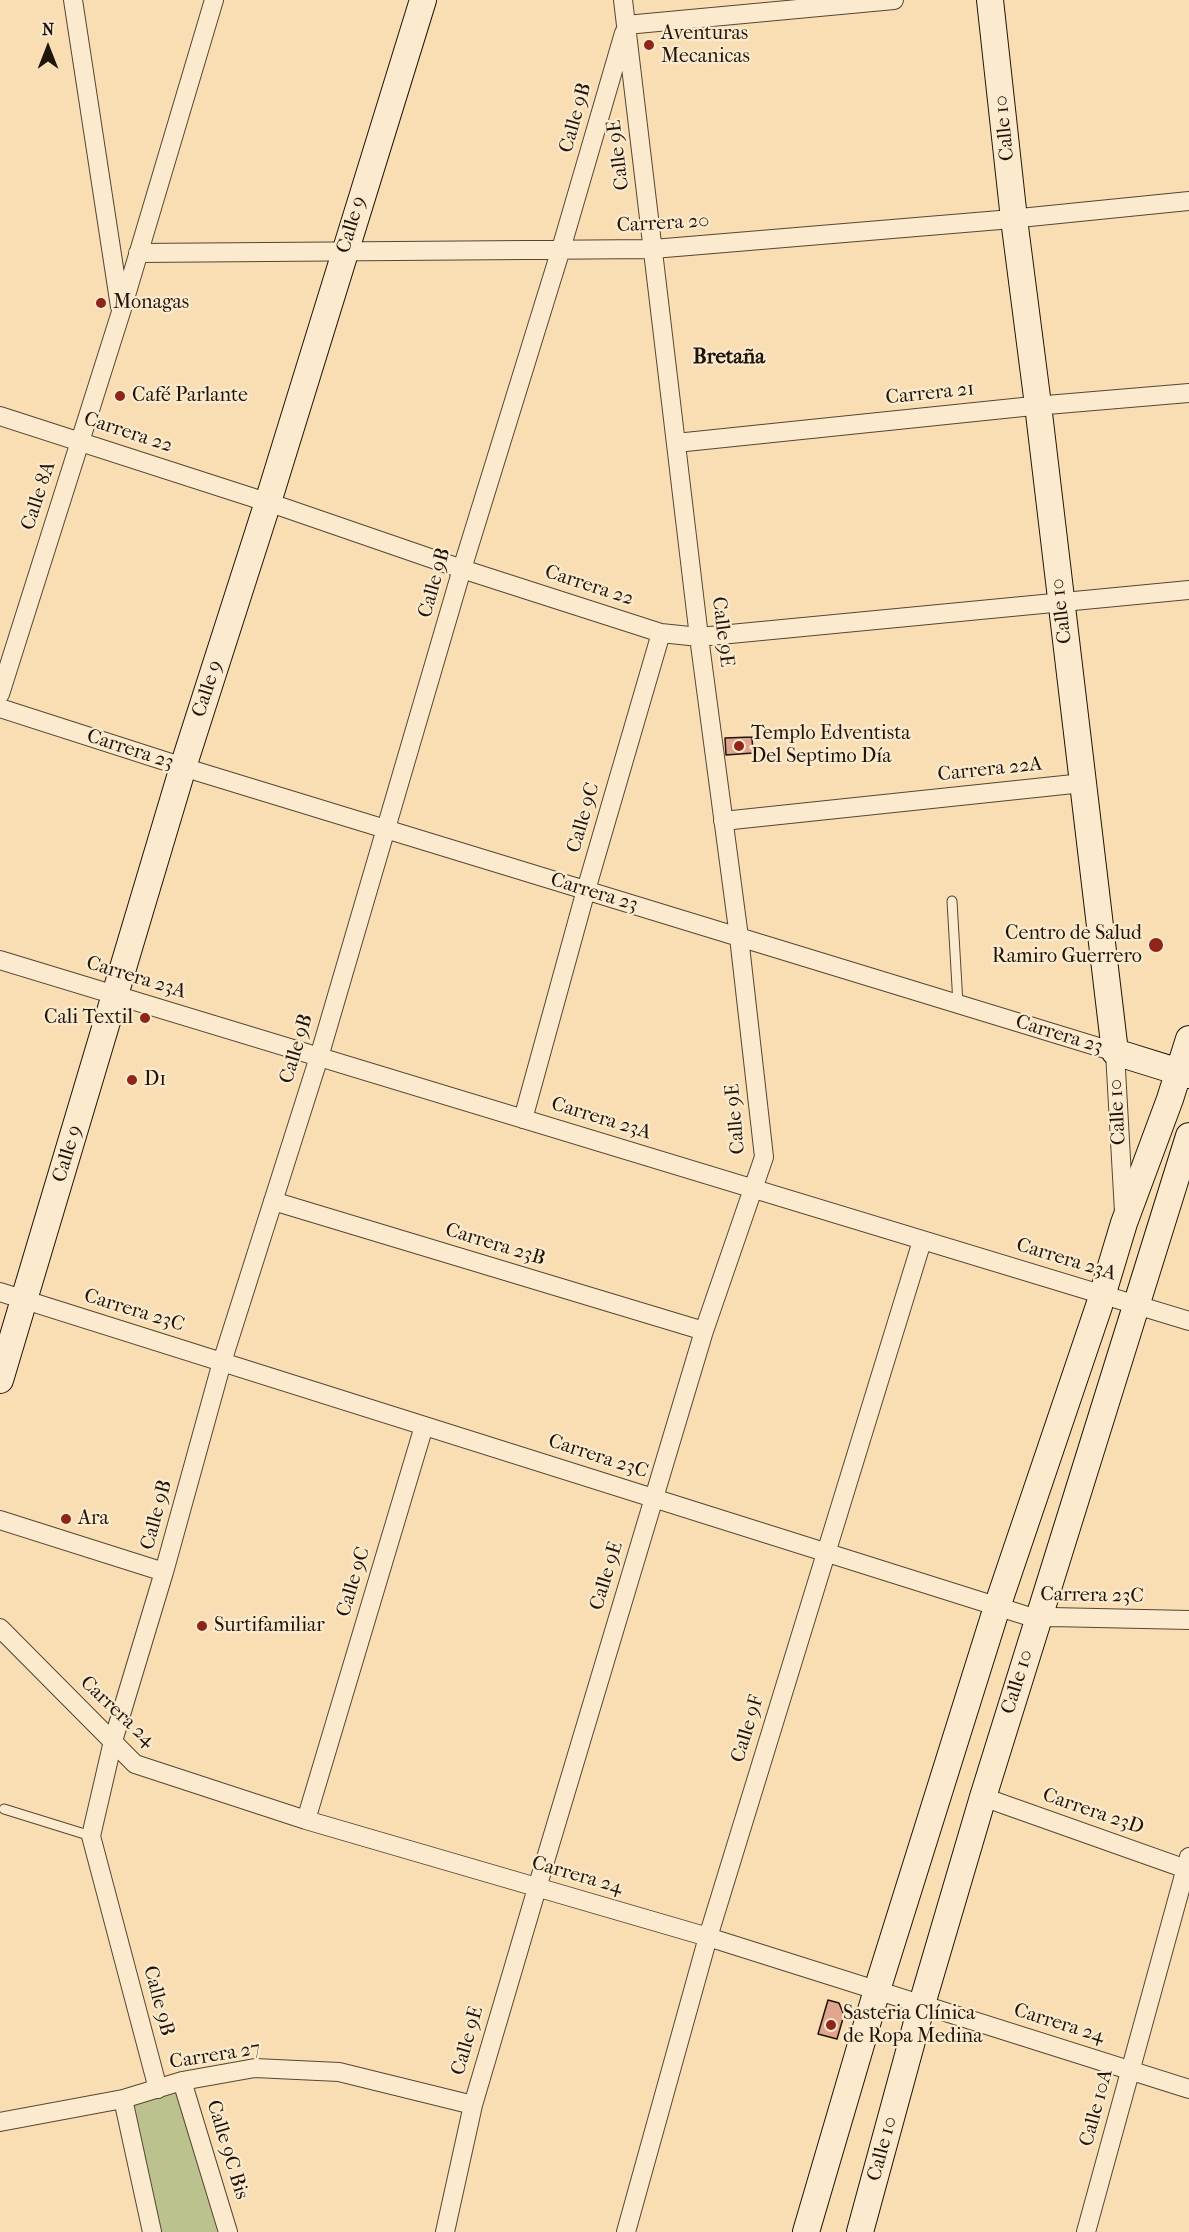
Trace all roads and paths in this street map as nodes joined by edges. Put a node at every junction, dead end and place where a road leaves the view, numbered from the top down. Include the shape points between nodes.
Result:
1 (73, 0) edge
2 (214, 0) edge
3 (423, 0) edge
4 (623, 0) edge
5 (894, 0) edge
6 (990, 0) edge
7 (626, 25) junction
8 (1189, 201) edge
9 (1014, 219) junction
10 (561, 249) junction
11 (653, 249) junction
12 (344, 250) junction
13 (138, 253) junction
14 (121, 312) junction
15 (1189, 393) edge
16 (1038, 405) junction
17 (0, 416) edge
18 (80, 441) junction
19 (676, 443) junction
20 (268, 502) junction
21 (462, 569) junction
22 (1189, 590) edge
23 (1060, 601) junction
24 (661, 633) junction
25 (699, 637) junction
26 (0, 694) edge
27 (0, 708) edge
28 (183, 767) junction
29 (1083, 783) junction
30 (723, 821) junction
31 (387, 830) junction
32 (586, 890) junction
33 (952, 901) dead end
34 (739, 937) junction
35 (0, 960) edge
36 (116, 995) junction
37 (958, 1004) junction
38 (1189, 1039) edge
39 (1115, 1052) junction
40 (318, 1057) junction
41 (1184, 1074) edge
42 (523, 1119) junction
43 (1189, 1136) edge
44 (754, 1190) junction
45 (273, 1201) junction
46 (1124, 1222) junction
47 (922, 1241) junction
48 (0, 1292) edge
49 (1102, 1295) junction
50 (25, 1299) junction
51 (1137, 1305) junction
52 (1189, 1321) edge
53 (704, 1331) junction
54 (222, 1362) junction
55 (0, 1380) edge
56 (424, 1426) junction
57 (654, 1498) junction
58 (0, 1520) edge
59 (826, 1553) junction
60 (164, 1572) junction
61 (997, 1607) junction
62 (1037, 1619) junction
63 (1189, 1620) edge
64 (0, 1628) edge
65 (113, 1742) junction
66 (982, 1797) junction
67 (4, 1809) dead end
68 (306, 1820) junction
69 (91, 1836) junction
70 (1188, 1865) edge
71 (537, 1888) junction
72 (708, 1937) junction
73 (877, 1990) junction
74 (922, 2004) junction
75 (1130, 2070) junction
76 (182, 2081) junction
77 (158, 2089) junction
78 (1189, 2089) edge
79 (123, 2099) junction
80 (473, 2105) junction
81 (0, 2122) edge
82 (152, 2232) edge
83 (228, 2232) edge
84 (445, 2232) edge
85 (626, 2232) edge
86 (806, 2232) edge
87 (860, 2232) edge
88 (1086, 2232) edge

1 - 14 street, Calle 8A
2 - 13 street, Calle 8A
3 - 12 main road, Calle 9
4 - 7 street, Calle 9E
5 - 7 street
6 - 9 main road, Calle 10
7 - 10 street, Calle 9B
7 - 11 street, Calle 9E
8 - 9 street, Carrera 20
9 - 11 street, Carrera 20
9 - 16 main road, Calle 10
10 - 11 street, Carrera 20
10 - 12 street, Carrera 20
10 - 21 street, Calle 9B
11 - 19 street, Calle 9E
12 - 13 street, Carrera 20
12 - 20 main road, Calle 9
13 - 14 street, Calle 8A
14 - 18 street, Calle 8A
15 - 16 street, Carrera 21
16 - 19 street, Carrera 21
16 - 23 main road, Calle 10
17 - 18 street, Carrera 22
18 - 20 street, Carrera 22
18 - 26 street, Calle 8A
19 - 25 street, Calle 9E
20 - 21 street, Carrera 22
20 - 28 main road, Calle 9
21 - 24 street, Carrera 22
21 - 31 street, Calle 9B
22 - 23 street, Carrera 22
23 - 25 street, Carrera 22
23 - 29 main road, Calle 10
24 - 25 street, Carrera 22
24 - 32 street, Calle 9C
25 - 30 street, Calle 9E
27 - 28 street, Carrera 23
28 - 31 street, Carrera 23
28 - 36 main road, Calle 9
29 - 30 street, Carrera 22A
29 - 39 main road, Calle 10
30 - 34 street, Calle 9E
31 - 32 street, Carrera 23
31 - 40 street, Calle 9B
32 - 34 street, Carrera 23
32 - 42 street, Calle 9C
33 - 37 lane
34 - 37 street, Carrera 23
34 - 44 street, Calle 9E via 764,1157
35 - 36 street, Carrera 23A
36 - 40 street, Carrera 23A
36 - 50 main road, Calle 9
37 - 39 street, Carrera 23
38 - 41 main road, Calle 10
39 - 41 main road, Carrera 23
39 - 46 street, Calle 10
40 - 42 street, Carrera 23A
40 - 45 street, Calle 9B
41 - 46 main road, Calle 10
42 - 44 street, Carrera 23A
43 - 51 main road, Calle 10
44 - 47 street, Carrera 23A
44 - 53 street, Calle 9E
45 - 53 street, Carrera 23B
45 - 54 street, Calle 9B
46 - 49 main road, Calle 10
47 - 49 street, Carrera 23A
47 - 59 street, Calle 9F
48 - 50 street, Carrera 23C
49 - 51 street, Carrera 23A
49 - 61 main road, Calle 10
50 - 54 street, Carrera 23C
50 - 55 main road, Calle 9
51 - 52 street, Carrera 23A
51 - 62 main road, Calle 10
53 - 57 street, Calle 9E
54 - 56 street, Carrera 23C
54 - 60 street, Calle 9B
56 - 57 street, Carrera 23C
56 - 68 street, Calle 9C
57 - 59 street, Carrera 23C
57 - 71 street, Calle 9E
58 - 60 street
59 - 61 street, Carrera 23C
59 - 72 street, Calle 9F
60 - 65 street, Calle 9B
61 - 62 street, Carrera 23C
61 - 73 main road, Calle 10
62 - 63 street, Carrera 23C
62 - 66 main road, Calle 10
64 - 65 street, Carrera 24
65 - 68 street, Carrera 24 via 135,1764
65 - 69 street, Calle 9B
66 - 70 street, Carrera 23D
66 - 74 main road, Calle 10
67 - 69 lane
68 - 71 street, Carrera 24
69 - 77 street, Calle 9B
70 - 75 street, Calle 10A
71 - 72 street, Carrera 24
71 - 80 street, Calle 9E
72 - 73 street, Carrera 24
72 - 85 street, Calle 9F
73 - 74 street, Carrera 24
73 - 86 main road, Calle 10
74 - 75 street, Carrera 24
74 - 87 main road, Calle 10
75 - 78 street, Carrera 24
75 - 88 street, Calle 10A
76 - 77 street, Carrera 27
76 - 80 street, Carrera 27 via 255,2068 339,2072
76 - 83 street, Calle 9C Bis
77 - 79 street, Carrera 27
79 - 81 street, Carrera 27
79 - 82 street
80 - 84 street, Calle 9E

